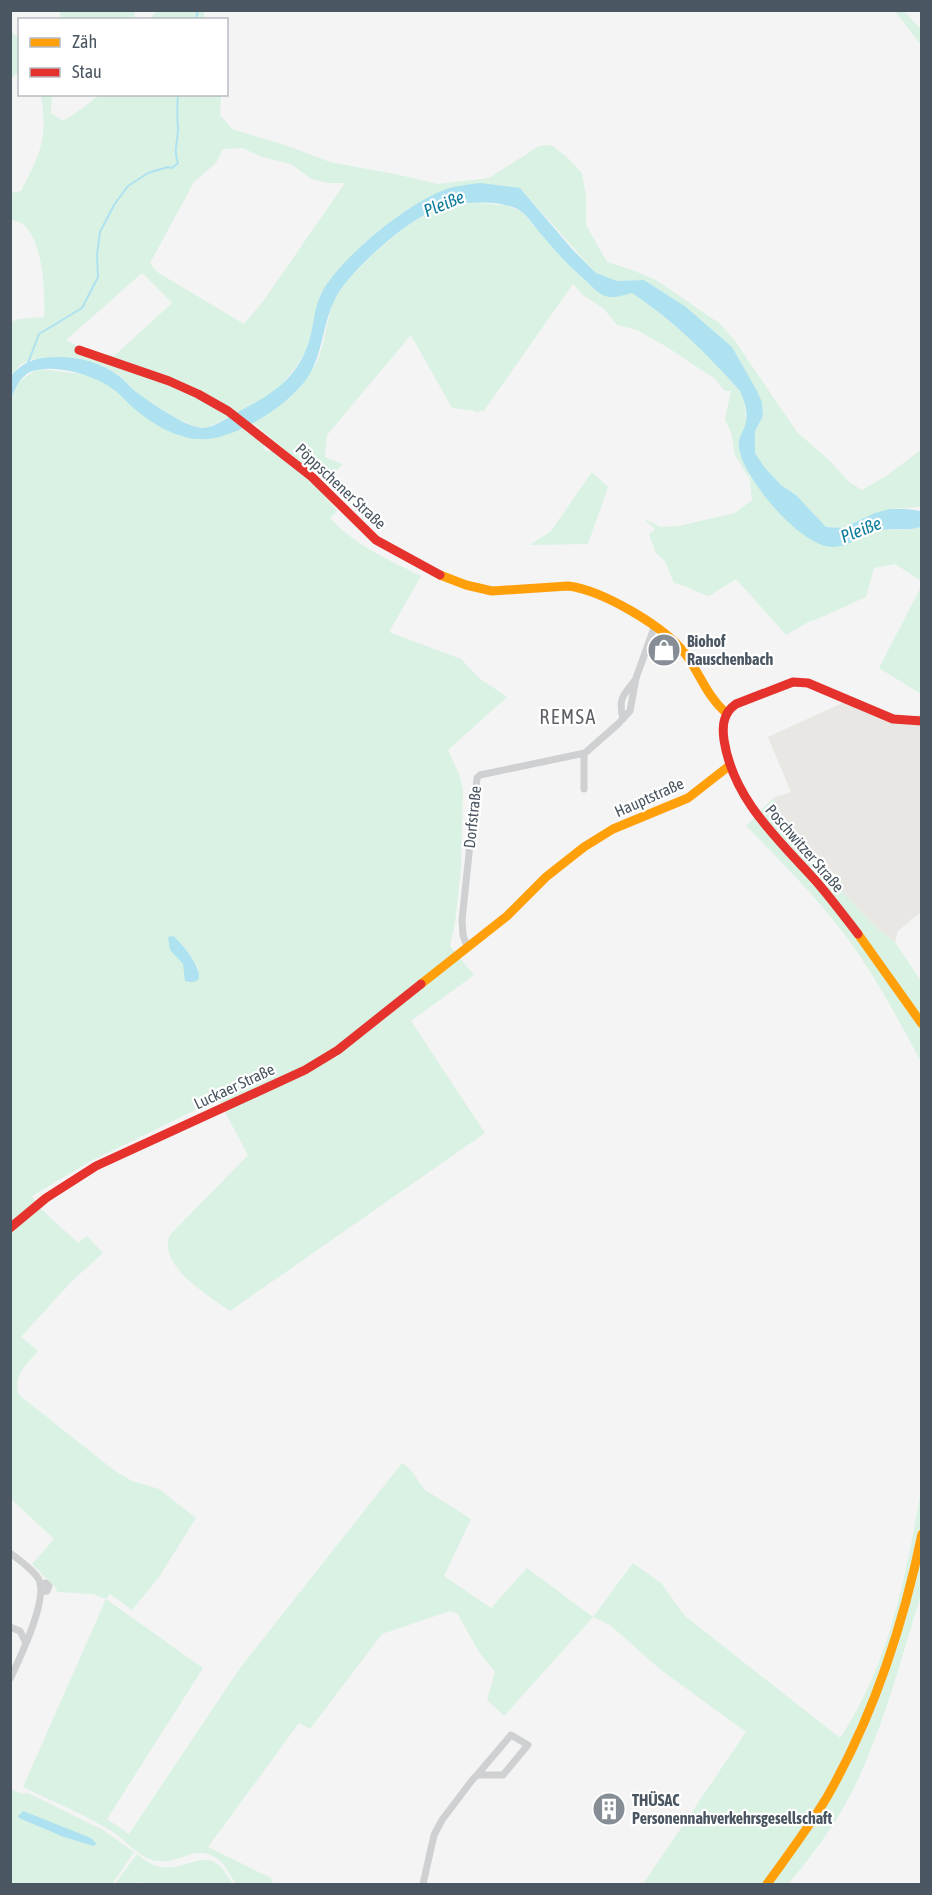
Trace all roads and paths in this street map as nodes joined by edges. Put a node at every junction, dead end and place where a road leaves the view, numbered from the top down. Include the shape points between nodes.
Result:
1 (79, 350) dead end
2 (654, 628) junction
3 (636, 678) junction
4 (725, 712) junction
5 (623, 719) junction
6 (921, 721) edge
7 (584, 753) junction
8 (729, 766) junction
9 (584, 789) dead end
10 (467, 946) junction
11 (459, 953) joint
12 (921, 1024) edge
13 (10, 1228) edge
14 (921, 1534) edge
15 (10, 1553) edge
16 (10, 1627) edge
17 (32, 1629) junction
18 (20, 1632) junction
19 (26, 1643) junction
20 (11, 1677) edge
21 (477, 1775) junction
22 (423, 1884) edge
23 (767, 1884) edge

1 - 2 main road, Pöppschener Straße via 158,377 223,409 315,479 361,529 428,570 489,591 570,587 588,590
2 - 3 street, Dorfstraße
2 - 4 main road, Pöppschener Straße via 684,651 715,703
3 - 5 street, Dorfstraße via 630,711
3 - 5 street, Dorfstraße via 621,700
4 - 6 main road via 793,682 822,688 893,719
4 - 8 main road via 723,745
5 - 7 street, Dorfstraße
7 - 9 street
7 - 10 street, Dorfstraße via 477,778 462,921
8 - 10 main road, Hauptstraße via 688,798 613,829 584,847
8 - 12 main road, Poschwitzer Straße via 753,811 867,945
10 - 11 main road, Hauptstraße
11 - 13 main road, Luckaer Straße via 338,1050 305,1070 96,1166 46,1198
14 - 23 main road via 903,1620 862,1729 826,1798
15 - 17 street via 40,1584
16 - 18 street
17 - 18 street
17 - 19 street
18 - 19 street
19 - 20 street
21 - 21 street via 511,1735 528,1745 503,1775
21 - 22 street via 434,1836

